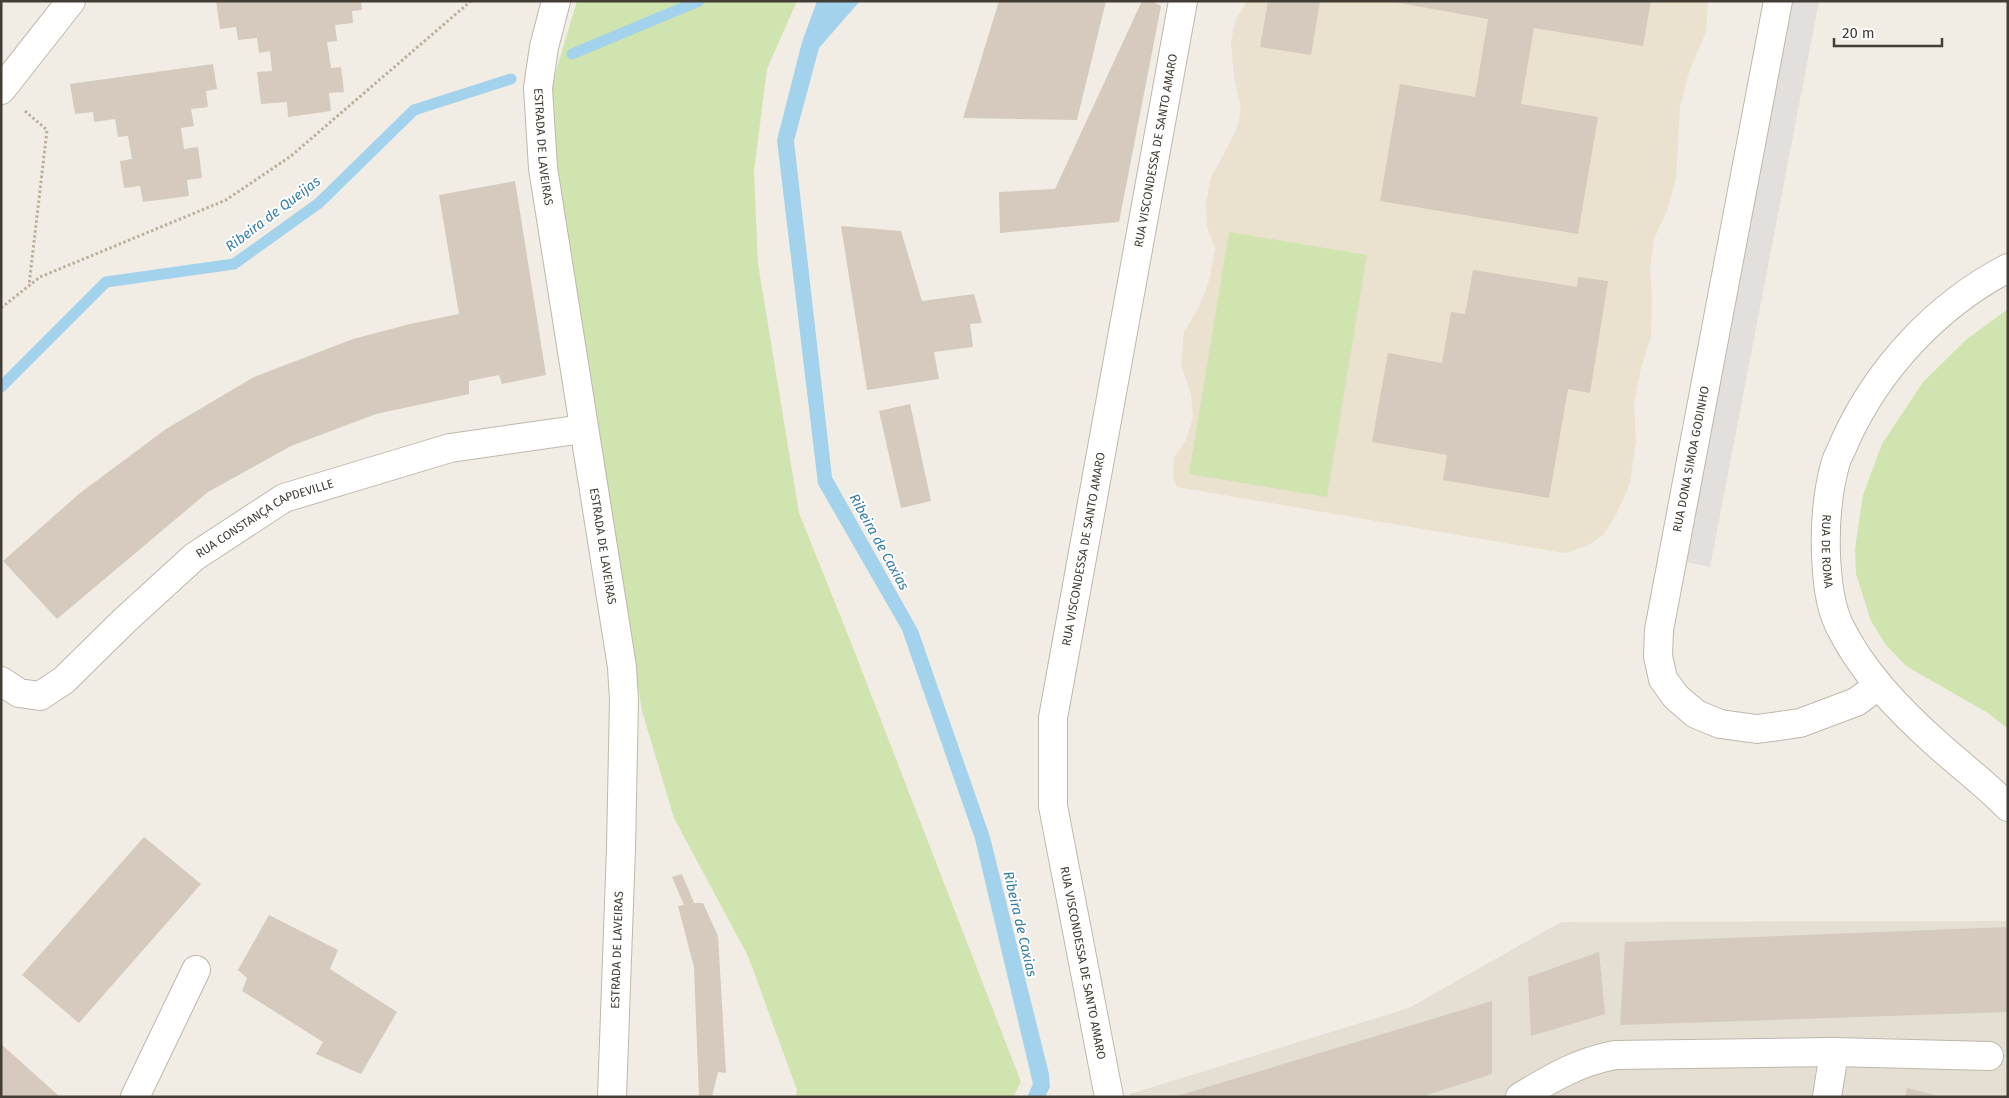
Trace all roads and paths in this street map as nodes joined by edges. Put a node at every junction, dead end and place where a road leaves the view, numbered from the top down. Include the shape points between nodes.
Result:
1 (71, 1) edge
2 (471, 1) edge
3 (556, 1) edge
4 (1183, 1) edge
5 (1778, 1) edge
6 (1, 90) edge
7 (21, 108) dead end
8 (2008, 268) edge
9 (29, 286) junction
10 (1, 308) edge
11 (583, 429) junction
12 (1, 681) edge
13 (1878, 686) junction
14 (2008, 807) edge
15 (196, 970) dead end
16 (1834, 1052) junction
17 (1989, 1056) dead end
18 (134, 1097) edge
19 (612, 1097) edge
20 (1109, 1097) edge
21 (1520, 1097) edge
22 (1827, 1097) edge

1 - 6 street
2 - 9 path via 291,156 226,200 40,277
3 - 11 street, ESTRADA DE LAVEIRAS via 544,47 538,110 542,168
4 - 20 street, RUA VISCONDESSA DE SANTO AMARO via 1053,718 1052,806
5 - 13 street, RUA DONA SIMOA GODINHO via 1659,630 1658,656 1663,678 1676,697 1696,714 1720,724 1757,728 1800,723 1856,702
7 - 9 path via 48,130
8 - 13 street, RUA DE ROMA via 1982,281 1907,346 1880,380 1855,420 1835,464 1825,537 1827,581 1839,624
9 - 10 path
11 - 12 street, RUA CONSTANÇA CAPDEVILLE via 450,448 284,498 194,557 64,680 40,696 19,693
11 - 19 street, ESTRADA DE LAVEIRAS via 622,667 624,700
13 - 14 street, RUA DE ROMA via 1931,739
15 - 18 street
16 - 17 street
16 - 21 street via 1615,1054 1568,1069
16 - 22 street

